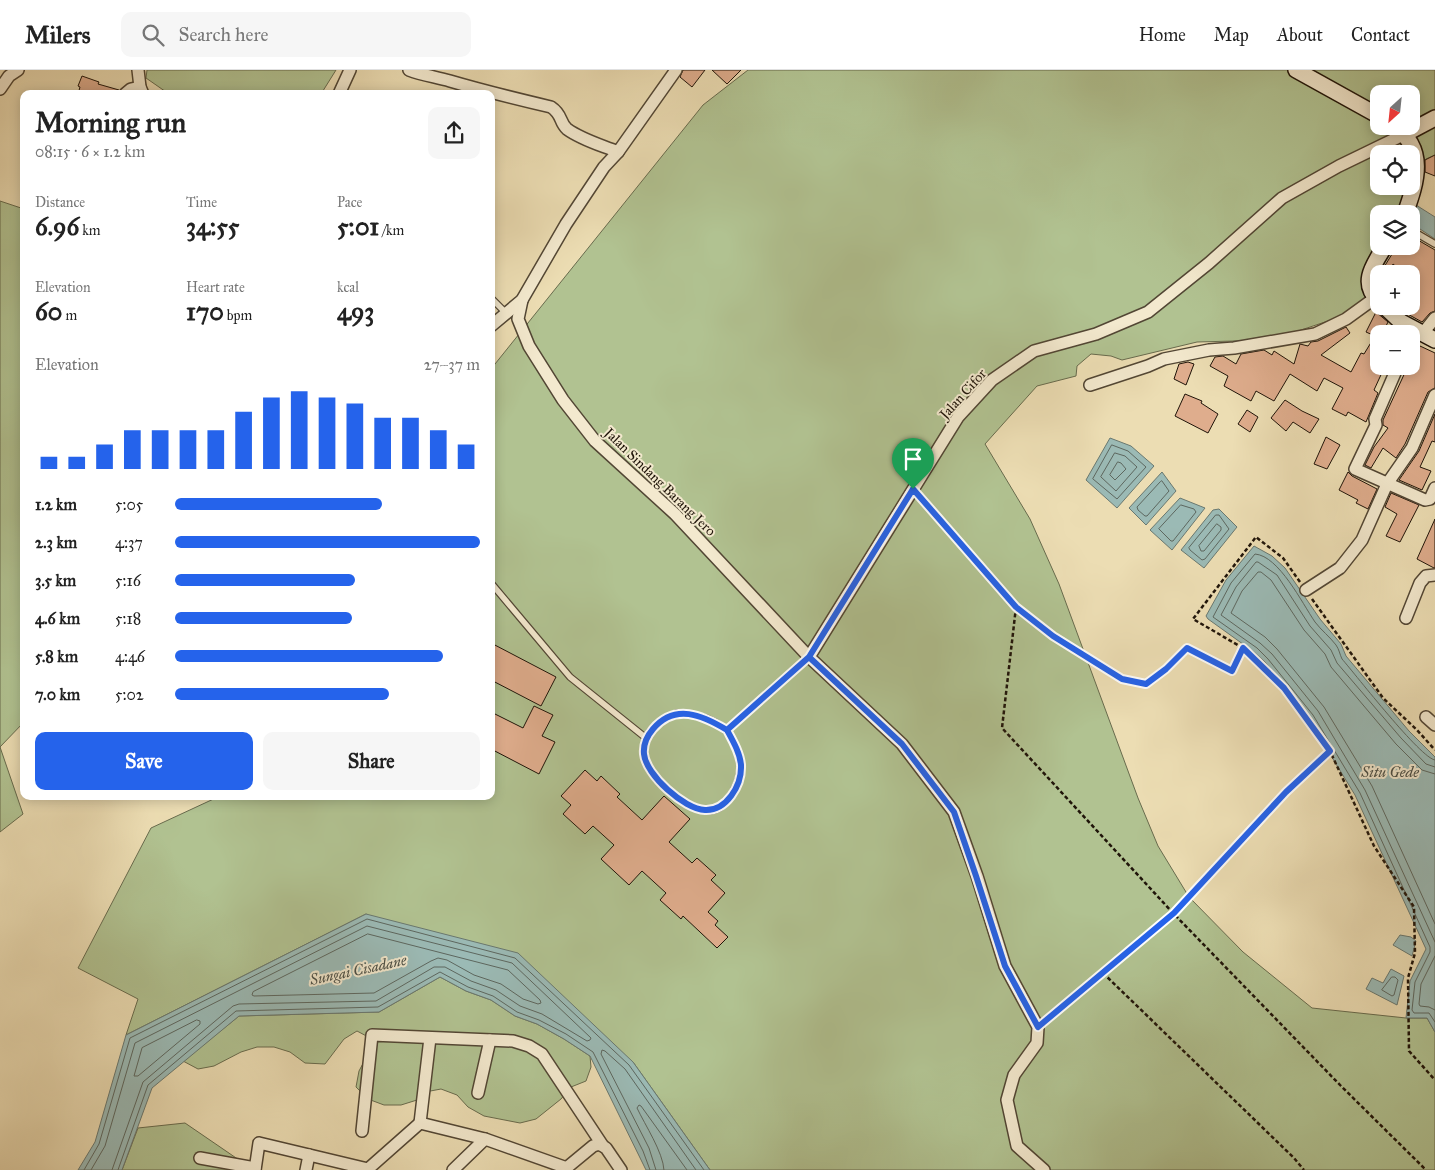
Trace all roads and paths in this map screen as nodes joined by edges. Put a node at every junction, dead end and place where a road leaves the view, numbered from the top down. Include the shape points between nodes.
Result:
1 (18, 70) edge
2 (138, 70) edge
3 (350, 70) edge
4 (409, 70) edge
5 (676, 70) edge
6 (1296, 70) edge
7 (0, 89) edge
8 (141, 90) edge
9 (341, 90) edge
10 (471, 90) edge
11 (495, 96) edge
12 (1370, 111) edge
13 (1435, 118) edge
14 (1420, 123) edge
15 (1391, 135) edge
16 (1403, 135) edge
17 (618, 152) junction
18 (1408, 205) edge
19 (1420, 235) edge
20 (1435, 244) edge
21 (495, 302) edge
22 (520, 305) junction
23 (1370, 307) edge
24 (506, 313) junction
25 (1393, 315) edge
26 (1435, 318) edge
27 (495, 323) edge
28 (1421, 335) edge
29 (1394, 375) edge
30 (1090, 385) dead end
31 (1435, 395) edge
32 (1387, 484) junction
33 (1435, 488) edge
34 (913, 489) junction
35 (1435, 575) edge
36 (495, 587) edge
37 (1306, 590) junction
38 (1016, 607) junction
39 (1406, 618) dead end
40 (1243, 648) junction
41 (809, 657) junction
42 (727, 730) junction
43 (646, 738) junction
44 (1435, 750) edge
45 (1330, 751) junction
46 (1174, 913) junction
47 (1103, 973) junction
48 (1038, 1027) junction
49 (430, 1038) junction
50 (490, 1040) junction
51 (1435, 1080) edge
52 (478, 1094) dead end
53 (420, 1124) junction
54 (362, 1131) dead end
55 (485, 1139) junction
56 (602, 1146) junction
57 (309, 1155) junction
58 (200, 1158) dead end
59 (255, 1169) edge
60 (566, 1169) edge
61 (306, 1170) edge
62 (453, 1170) edge
63 (621, 1170) edge
64 (1044, 1170) edge
65 (1304, 1170) edge
66 (1426, 1170) edge

1 - 7 street via 8,76
2 - 8 street
3 - 9 street
4 - 10 street
5 - 17 street
6 - 12 street
11 - 17 street via 551,107 560,115 566,128
13 - 14 street
15 - 34 street, Jalan Cifor via 1282,198 1148,312 1096,334 1034,351 992,380 958,417
16 - 18 street via 1415,151 1417,171
17 - 22 street via 604,167 566,224
19 - 20 lane
21 - 24 lane
22 - 24 street
22 - 41 street, Jalan Sindang Barang Jero via 518,319 529,346 563,400 595,441 675,514
23 - 30 street via 1315,334 1208,350 1164,360
24 - 27 street
25 - 28 street
26 - 28 street
29 - 32 street via 1375,419 1376,425 1355,469
31 - 32 street via 1412,448
32 - 33 street via 1425,500 1430,499
32 - 37 street via 1362,540 1340,568
34 - 38 path
34 - 41 street, Jalan Cifor
35 - 39 street via 1426,576 1420,583
36 - 43 lane via 570,677
37 - 40 path via 1284,558 1256,536 1193,619
37 - 44 path via 1383,698
38 - 40 path via 1053,636 1122,679 1146,684 1187,648 1232,671
38 - 46 path via 1002,728
40 - 45 path via 1284,688
41 - 42 lane, Jalan Cifor
41 - 48 street, Jalan Sindang Barang Jero via 902,744 954,812 1005,966
42 - 43 lane via 711,720 677,713 659,722
42 - 43 lane via 741,765 738,784 724,805 714,810 696,810 674,795 651,772 644,754
45 - 46 path via 1286,792
45 - 51 path via 1374,846 1414,908 1415,953 1408,978 1409,1050
46 - 47 path
46 - 66 path
47 - 48 path
47 - 65 path
48 - 64 street via 1037,1043 1014,1075 1007,1100 1018,1146
49 - 50 street
49 - 53 street
49 - 54 street via 372,1035
50 - 52 street
50 - 56 street via 517,1042 542,1054
53 - 55 street
53 - 57 street via 368,1170
55 - 60 street
55 - 62 street
56 - 60 street via 593,1146
56 - 63 street
57 - 59 street via 259,1143
57 - 61 street
58 - 59 street

